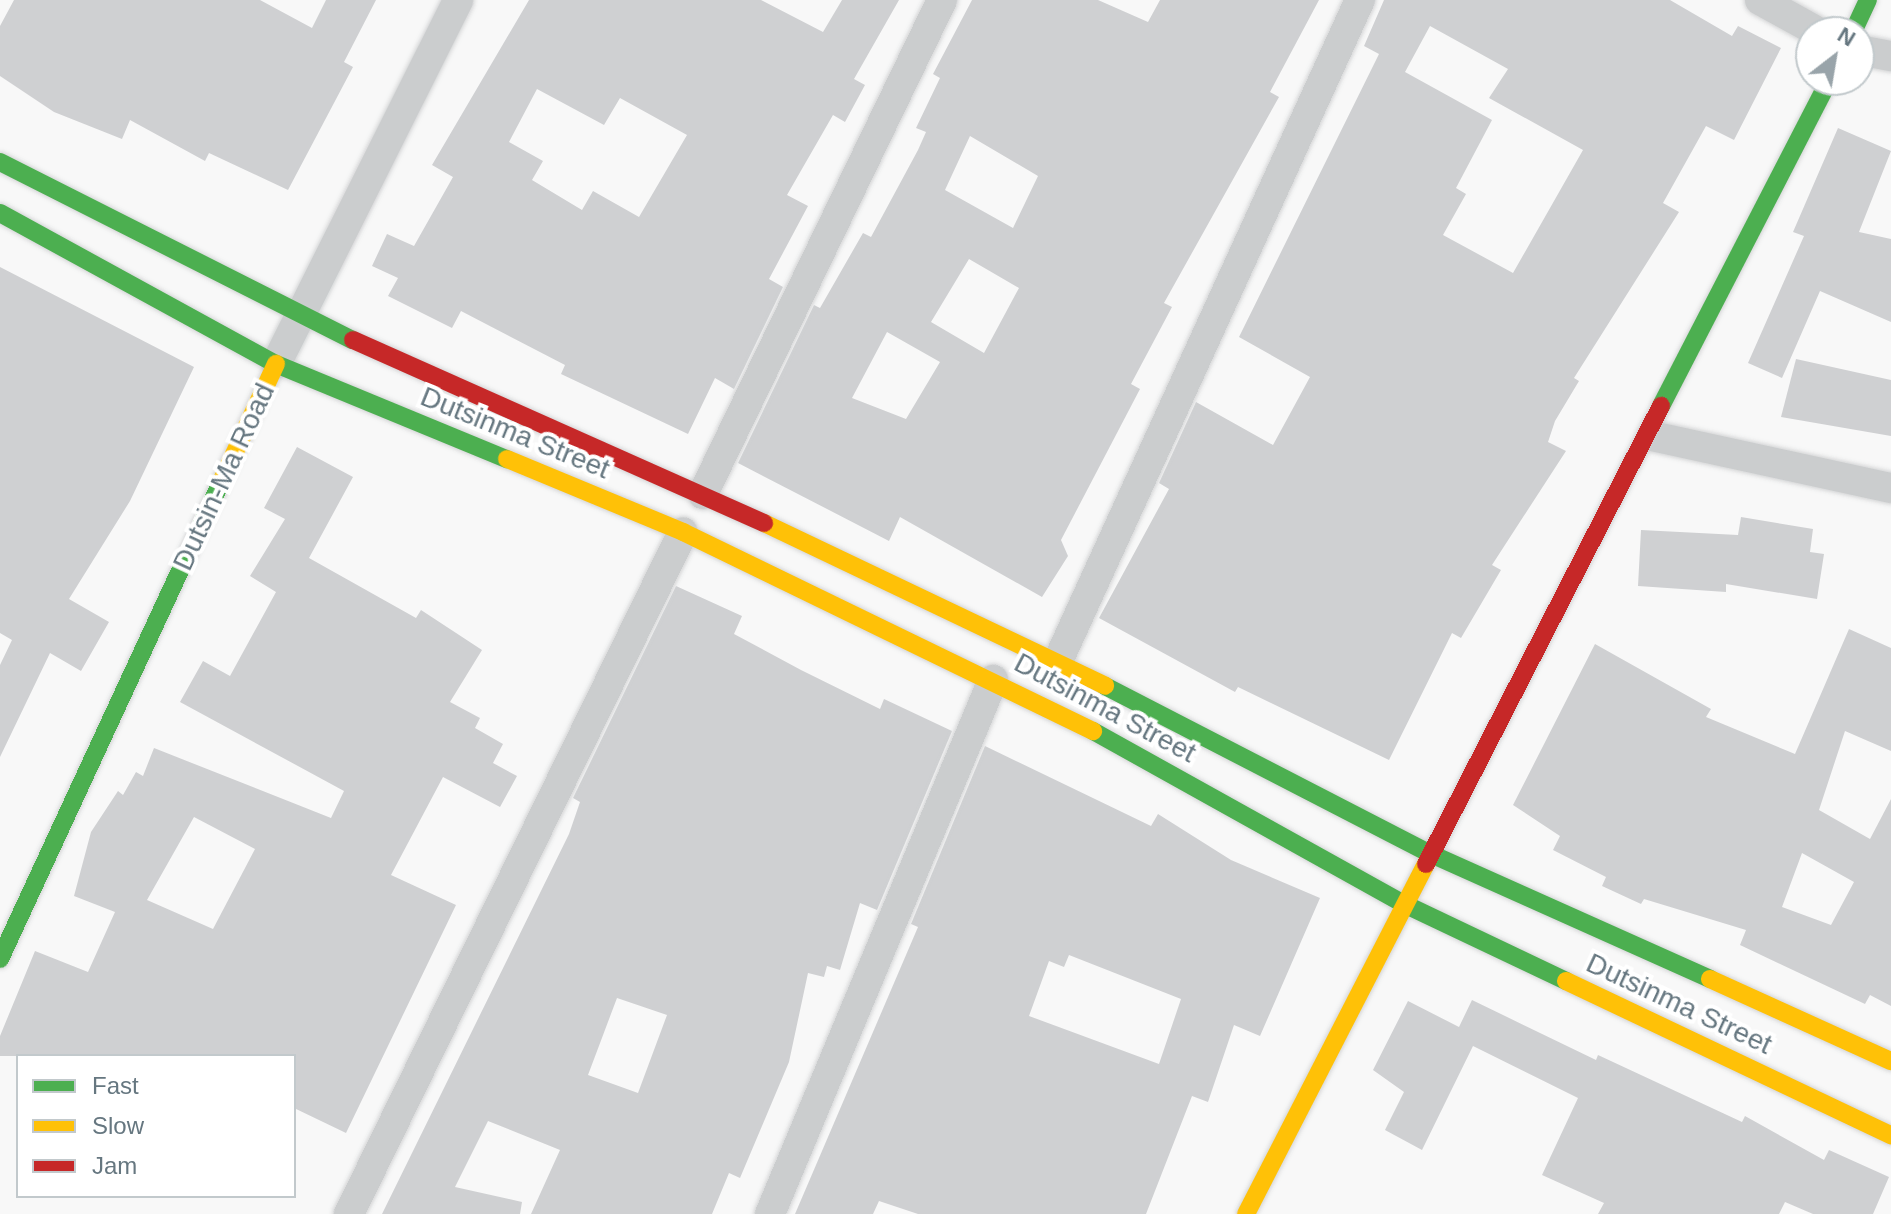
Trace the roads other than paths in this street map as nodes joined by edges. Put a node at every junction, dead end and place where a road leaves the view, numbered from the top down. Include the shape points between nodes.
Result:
1 (458, 0) edge
2 (942, 0) edge
3 (1360, 0) edge
4 (1760, 0) edge
5 (1795, 19) edge
6 (1821, 96) edge
7 (0, 162) edge
8 (0, 213) edge
9 (301, 317) junction
10 (276, 364) junction
11 (1652, 436) junction
12 (1891, 488) edge
13 (703, 494) junction
14 (683, 532) junction
15 (1058, 661) junction
16 (993, 680) junction
17 (1431, 854) junction
18 (1402, 903) junction
19 (0, 959) edge
20 (1891, 1061) edge
21 (1891, 1135) edge
22 (349, 1214) edge
23 (770, 1214) edge
24 (1246, 1214) edge

1 - 9 street, Dutsin-Ma Road
2 - 13 street
3 - 15 street
4 - 5 street
6 - 11 street
7 - 9 street, Dutsinma Street
8 - 10 street, Dutsinma Street
9 - 10 street, Dutsin-Ma Road
9 - 13 street, Dutsinma Street
10 - 14 street, Dutsinma Street
10 - 19 street, Dutsin-Ma Road
11 - 12 street
11 - 17 street
13 - 15 street, Dutsinma Street
14 - 16 street, Dutsinma Street
14 - 22 street
15 - 17 street, Dutsinma Street
16 - 18 street, Dutsinma Street
16 - 23 street
17 - 18 street
17 - 20 street, Dutsinma Street
18 - 21 street, Dutsinma Street
18 - 24 street

